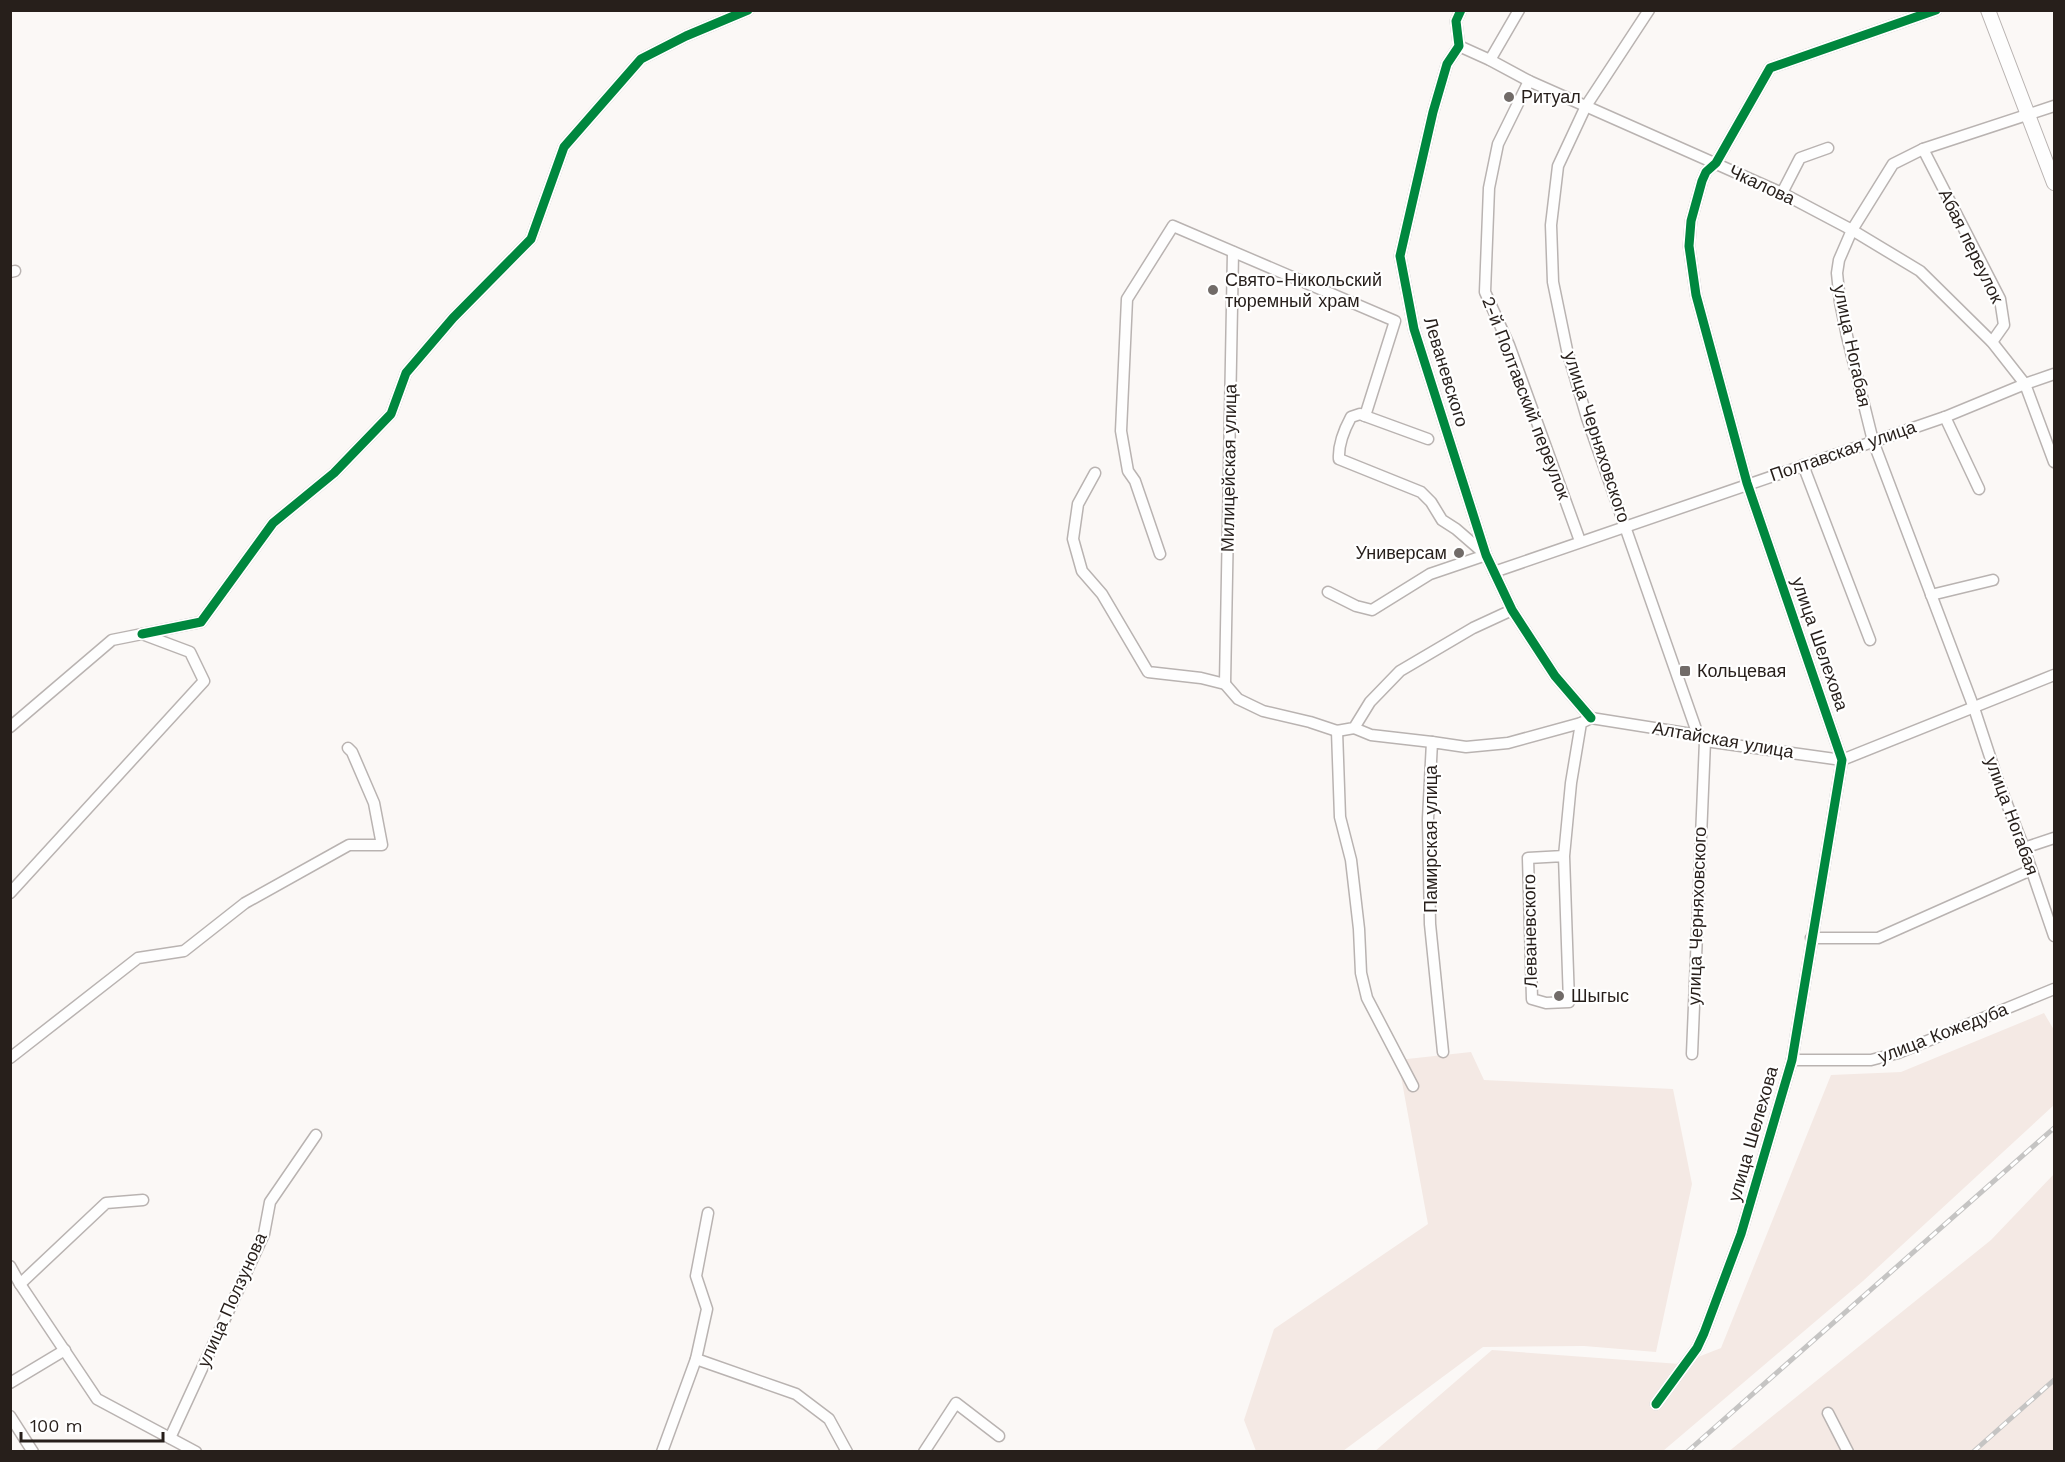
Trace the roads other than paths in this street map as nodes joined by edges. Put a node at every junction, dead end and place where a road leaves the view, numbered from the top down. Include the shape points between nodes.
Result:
1 (747, 10) edge
2 (1461, 10) edge
3 (1519, 10) edge
4 (1649, 10) edge
5 (1936, 10) edge
6 (1988, 10) edge
7 (1459, 46) junction
8 (1490, 60) junction
9 (1529, 81) junction
10 (1586, 106) junction
11 (2055, 106) edge
12 (2027, 114) junction
13 (1828, 148) dead end
14 (1923, 149) junction
15 (1716, 163) junction
16 (2055, 183) edge
17 (1782, 193) junction
18 (1852, 230) junction
19 (1233, 252) junction
20 (1992, 342) junction
21 (2055, 374) edge
22 (2025, 384) junction
23 (1365, 416) junction
24 (1945, 417) junction
25 (1428, 439) dead end
26 (1874, 441) junction
27 (2055, 462) edge
28 (1803, 465) junction
29 (1095, 472) dead end
30 (1747, 483) junction
31 (1979, 489) dead end
32 (1627, 527) junction
33 (1580, 541) junction
34 (1160, 554) dead end
35 (1486, 555) junction
36 (1494, 572) junction
37 (1993, 580) dead end
38 (1328, 592) dead end
39 (1931, 595) junction
40 (1512, 610) junction
41 (142, 634) junction
42 (1870, 640) dead end
43 (2055, 675) edge
44 (1225, 684) junction
45 (1974, 708) junction
46 (1586, 720) junction
47 (10, 727) edge
48 (1354, 728) junction
49 (1337, 731) junction
50 (1701, 738) junction
51 (1432, 742) junction
52 (348, 748) dead end
53 (1842, 760) junction
54 (2055, 838) edge
55 (2024, 848) junction
56 (1564, 856) junction
57 (2031, 870) junction
58 (10, 893) edge
59 (2055, 936) edge
60 (1811, 938) junction
61 (2055, 989) edge
62 (1443, 1052) dead end
63 (1692, 1054) dead end
64 (10, 1058) edge
65 (1792, 1060) junction
66 (1413, 1086) dead end
67 (315, 1135) dead end
68 (143, 1200) dead end
69 (708, 1213) dead end
70 (10, 1266) edge
71 (20, 1284) junction
72 (64, 1350) junction
73 (696, 1359) junction
74 (10, 1383) edge
75 (1656, 1404) dead end
76 (1828, 1413) dead end
77 (10, 1416) edge
78 (999, 1436) dead end
79 (170, 1438) junction
80 (33, 1452) edge
81 (196, 1452) edge
82 (662, 1452) edge
83 (847, 1452) edge
84 (924, 1452) edge
85 (1848, 1452) edge

1 - 41 street via 641,59 564,147 531,239 453,318 406,373 391,414 334,473 273,523 201,622
2 - 7 street via 1456,21
3 - 8 street
4 - 10 street, улица Черняховского
5 - 15 street, улица Шелехова via 1770,68
6 - 12 street
7 - 8 street, Чкалова
7 - 35 street, Леваневского via 1447,64 1433,112 1400,256 1414,329
8 - 9 street, Чкалова
9 - 10 street, Чкалова
9 - 33 street, 2-й Полтавский переулок via 1498,144 1489,188 1485,292 1509,345
10 - 15 street, Чкалова
10 - 32 street, улица Черняховского via 1558,166 1551,225 1553,282 1580,395
11 - 12 street, улица Ногабая
12 - 14 street, улица Ногабая
12 - 16 street
13 - 17 street via 1800,158
14 - 18 street, улица Ногабая via 1893,164
14 - 20 street, Абая переулок via 2000,299 2004,325
15 - 17 street, Чкалова
15 - 30 street, улица Шелехова via 1701,181 1689,246 1696,294
17 - 18 street, Чкалова
18 - 20 street, Чкалова via 1920,271
18 - 26 street, улица Ногабая via 1839,260 1840,302
19 - 23 street, Леваневского via 1395,321
19 - 34 street, Леваневского via 1173,226 1127,299 1120,431 1128,471
19 - 44 street, Милицейская улица
20 - 22 street, Чкалова
21 - 22 street, Полтавская улица
22 - 24 street, Полтавская улица
22 - 27 street, Чкалова
23 - 25 street, Леваневского
23 - 35 street, Леваневского via 1351,417 1338,451 1339,459 1421,492 1442,520
24 - 26 street, Полтавская улица
24 - 31 street
26 - 28 street, Полтавская улица
26 - 39 street, улица Ногабая
28 - 30 street, Полтавская улица
28 - 42 street
29 - 44 street via 1076,516 1073,539 1082,571 1102,594 1148,672
30 - 32 street, Полтавская улица
30 - 53 street, улица Шелехова
32 - 33 street, Полтавская улица
32 - 50 street, улица Черняховского
33 - 36 street, Полтавская улица
35 - 36 street, Леваневского
35 - 38 street via 1430,574 1372,610
36 - 40 street, Леваневского
37 - 39 street
39 - 45 street, улица Ногабая
40 - 46 street, Леваневского
40 - 48 street via 1400,671 1370,702
41 - 47 street via 112,640
41 - 58 street via 190,652 204,681
43 - 45 street, Алтайская улица
44 - 49 street via 1238,699 1263,711
45 - 53 street, Алтайская улица
45 - 55 street, улица Ногабая
46 - 50 street, Алтайская улица
46 - 51 street, Памирская улица via 1508,743 1466,747
46 - 56 street, Леваневского via 1570,783
48 - 49 street
48 - 51 street via 1371,735
49 - 66 street via 1340,817 1351,860 1360,973 1368,998
50 - 53 street, Алтайская улица
50 - 63 street, улица Черняховского
51 - 62 street, Памирская улица via 1428,819 1430,924
52 - 64 street via 374,803 381,845 348,845 245,903 184,951 138,958
53 - 60 street, улица Шелехова
54 - 55 street
55 - 57 street, улица Ногабая
56 - 56 street, Леваневского via 1569,1002 1546,1003 1532,999 1528,858
57 - 59 street, улица Ногабая
57 - 60 street via 1878,938
60 - 65 street, улица Шелехова
61 - 65 street, улица Кожедуба via 1898,1053 1871,1060
65 - 75 street, улица Шелехова via 1741,1234 1704,1333
67 - 79 street, улица Ползунова via 270,1202 264,1234
68 - 71 street via 106,1203
69 - 73 street via 696,1276 707,1309
70 - 71 street
71 - 72 street
72 - 74 street
72 - 79 street via 97,1399
73 - 82 street
73 - 83 street via 796,1394 829,1419
76 - 85 street
77 - 80 street
78 - 84 street via 956,1403
79 - 81 street

